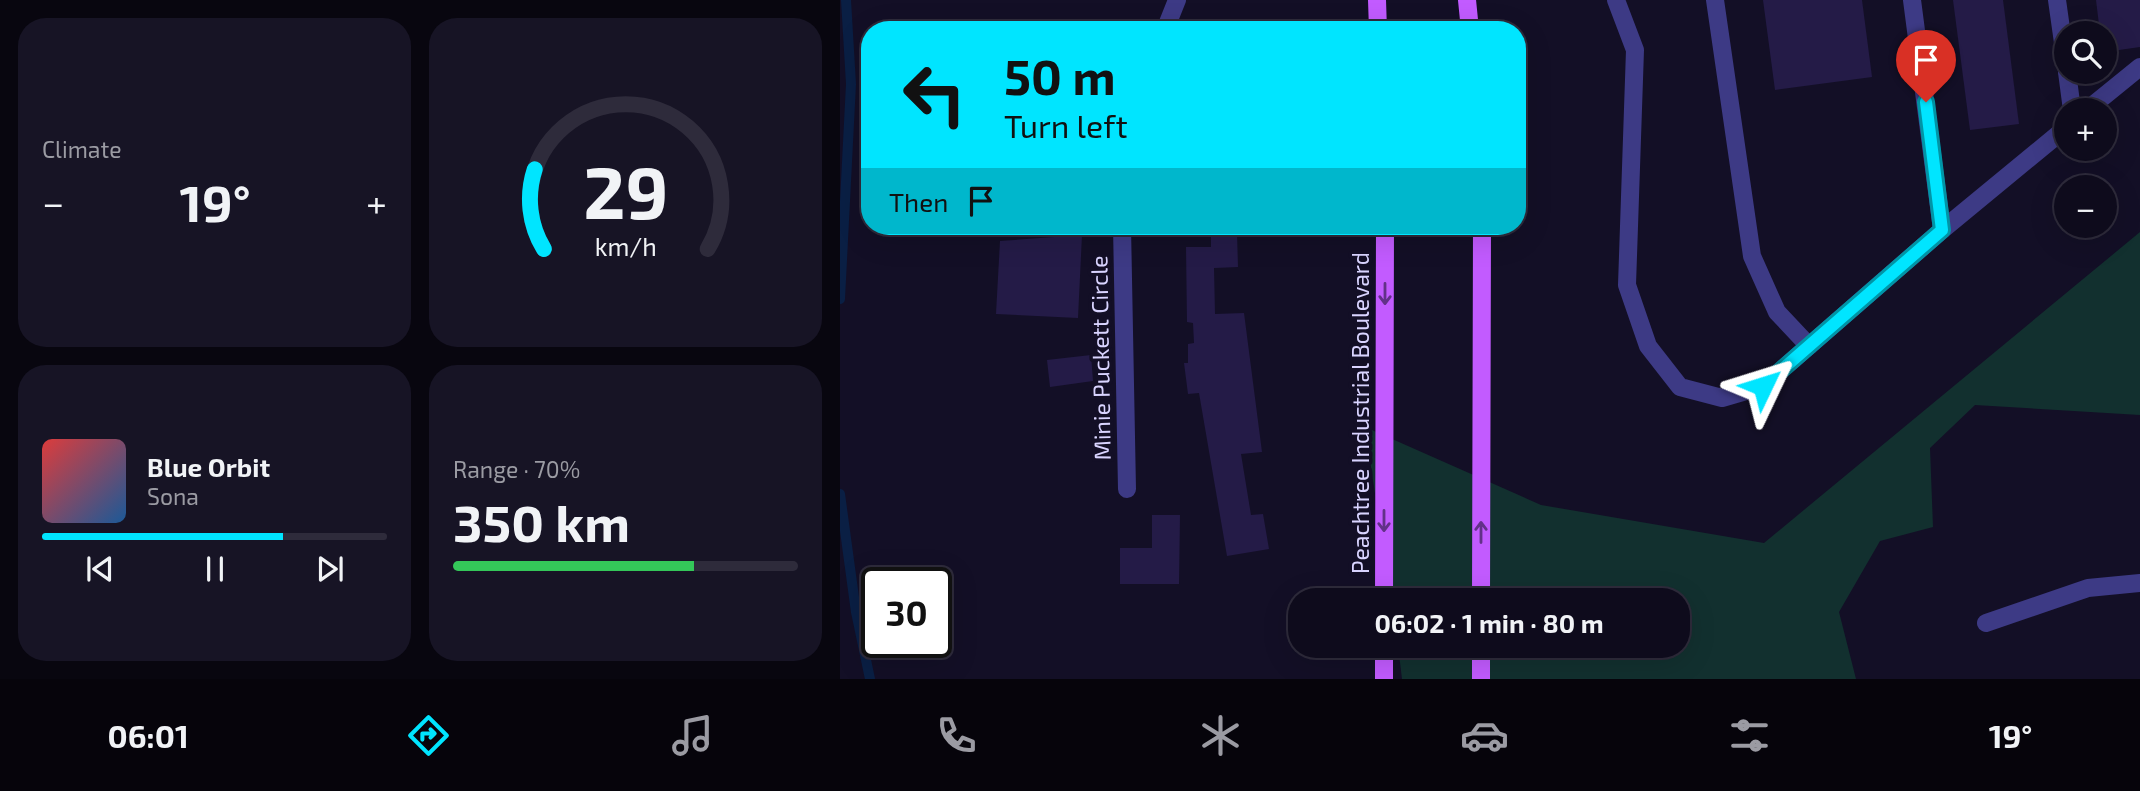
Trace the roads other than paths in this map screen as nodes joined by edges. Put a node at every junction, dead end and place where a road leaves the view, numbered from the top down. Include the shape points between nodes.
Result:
1 (1177, 0) edge
2 (1377, 0) edge
3 (1467, 0) edge
4 (1616, 0) edge
5 (1715, 0) edge
6 (1912, 0) edge
7 (2057, 0) edge
8 (1169, 21) edge
9 (1378, 21) edge
10 (1468, 21) edge
11 (2060, 21) edge
12 (2140, 67) edge
13 (2102, 98) edge
14 (2054, 138) edge
15 (1942, 230) junction
16 (1122, 235) edge
17 (1385, 235) edge
18 (1482, 235) edge
19 (1809, 346) junction
20 (1127, 489) dead end
21 (2140, 583) edge
22 (1384, 588) edge
23 (1481, 588) edge
24 (1986, 624) dead end
25 (1384, 658) edge
26 (1481, 658) edge
27 (1384, 679) edge
28 (1480, 679) edge

1 - 8 street
2 - 9 main road
3 - 10 main road
4 - 19 street via 1635,50 1627,285 1648,346 1680,387 1721,398 1763,386
5 - 19 street via 1752,256 1777,312
6 - 15 street
7 - 11 street
12 - 13 street
14 - 15 street
15 - 19 street
16 - 20 street, Minie Puckett Circle
17 -> 22 main road, Peachtree Industrial Boulevard
23 -> 18 main road
21 - 24 street via 2088,588
25 - 27 main road
26 - 28 main road

